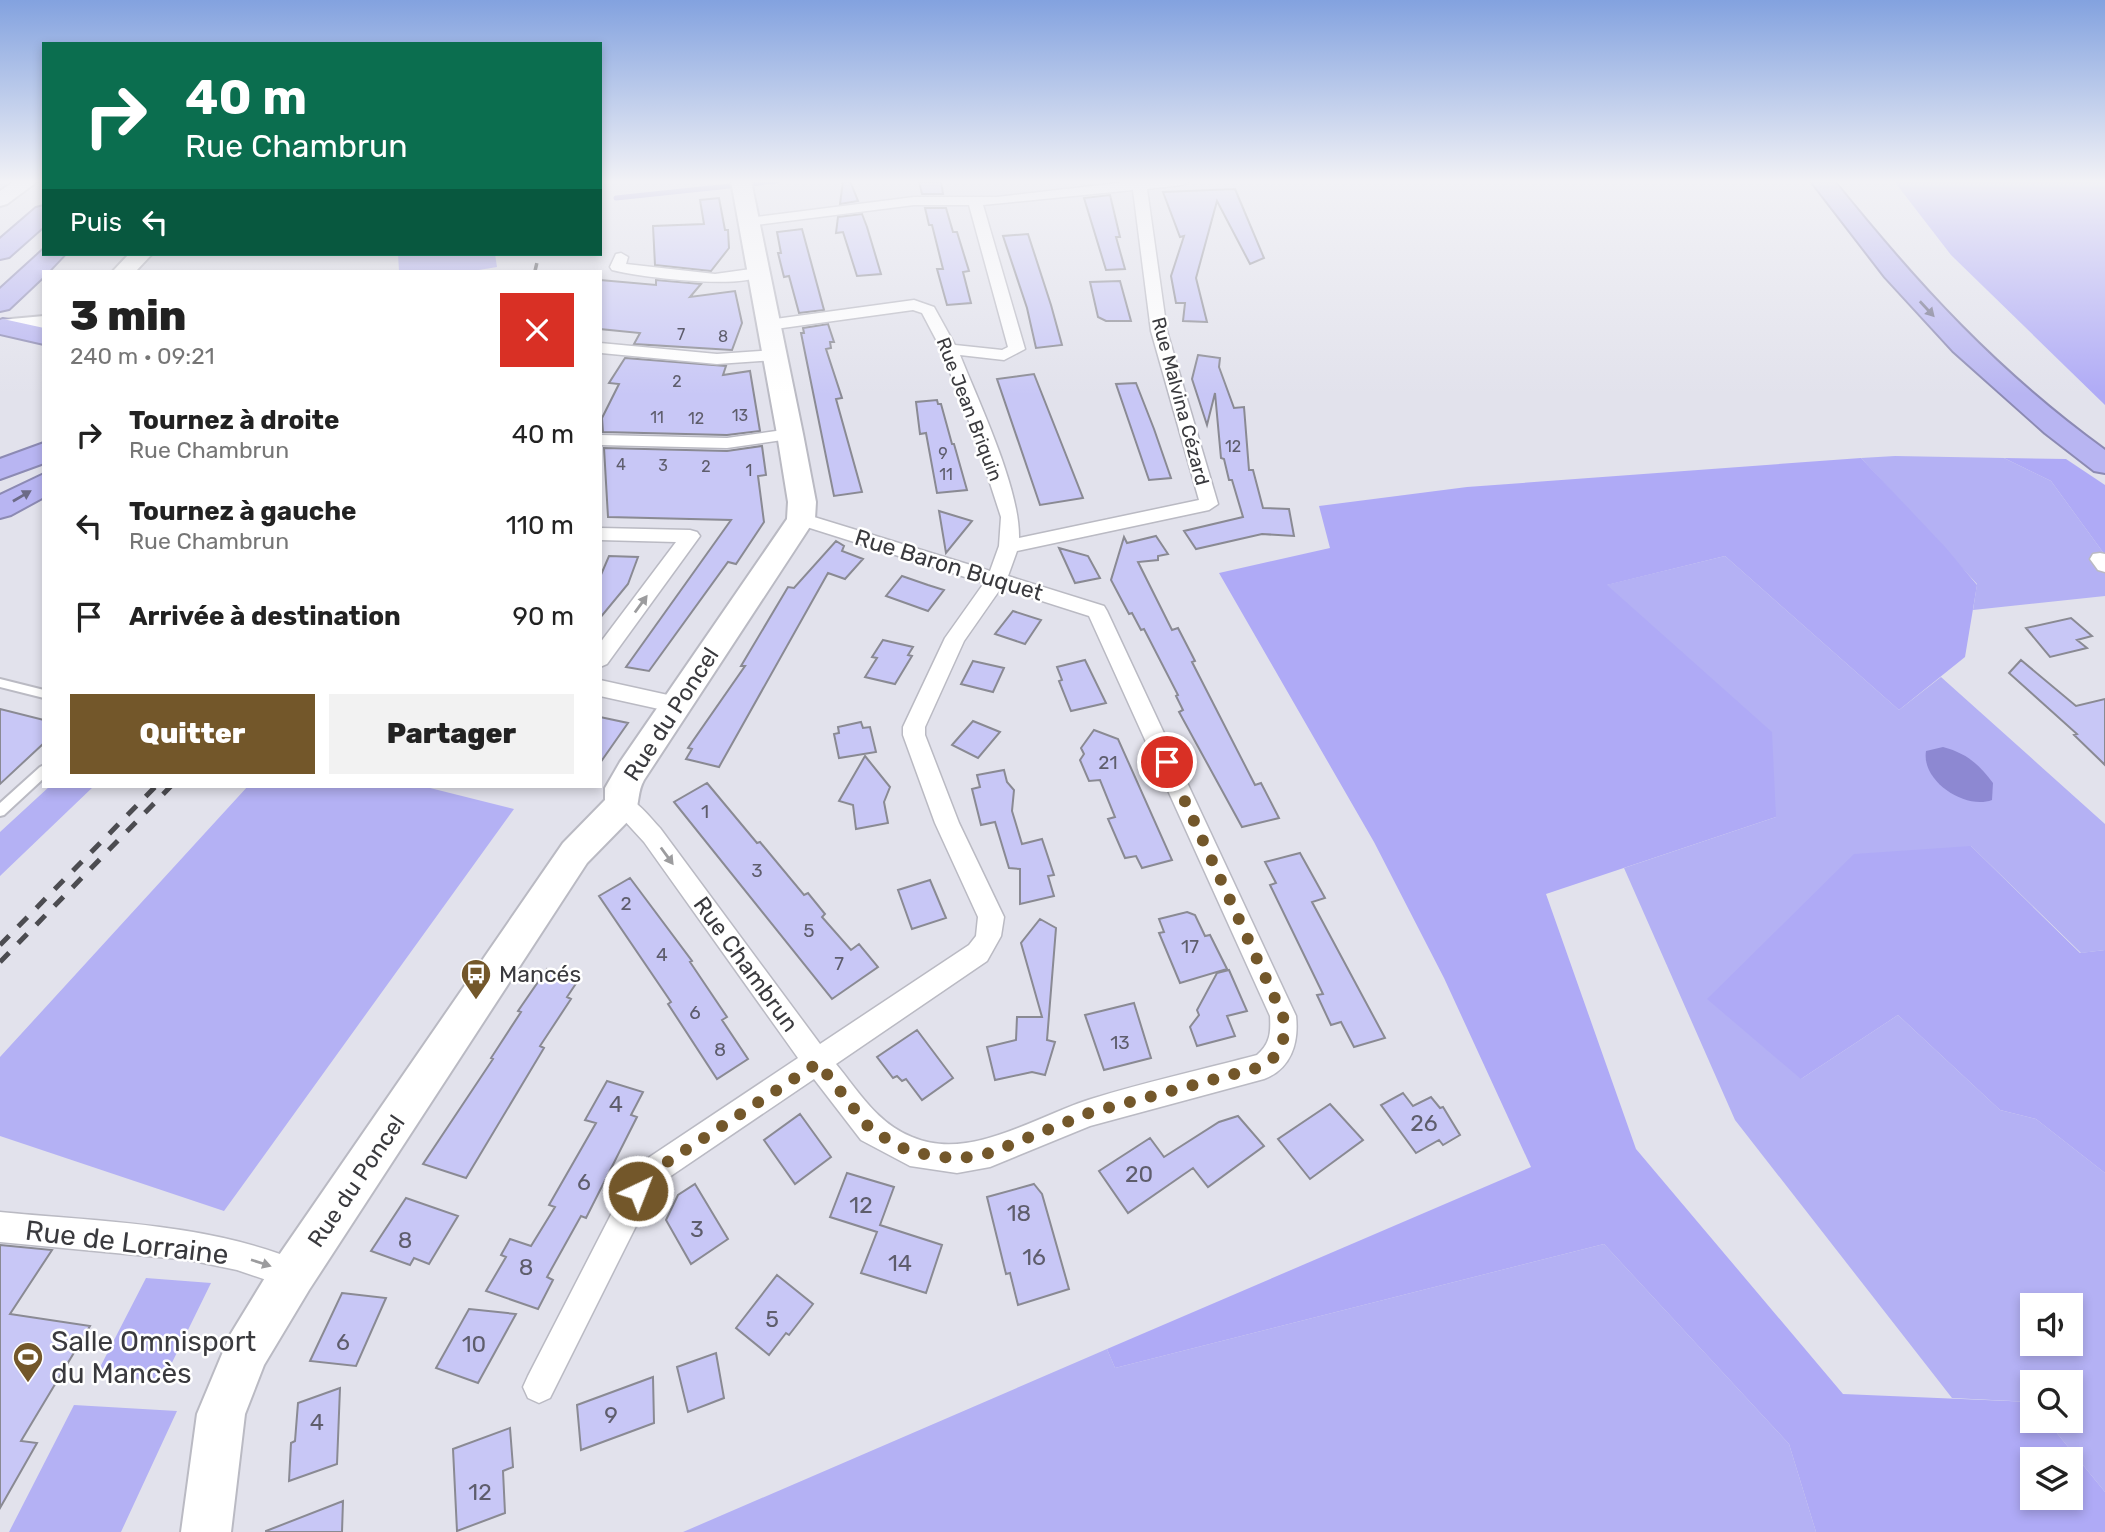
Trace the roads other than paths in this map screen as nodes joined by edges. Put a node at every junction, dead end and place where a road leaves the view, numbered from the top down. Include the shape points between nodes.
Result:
1 (754, 252) edge
2 (989, 252) edge
3 (1148, 252) edge
4 (1880, 252) edge
5 (1907, 252) edge
6 (51, 256) edge
7 (139, 256) edge
8 (621, 257) dead end
9 (125, 270) edge
10 (758, 273) junction
11 (1, 319) edge
12 (42, 322) edge
13 (771, 340) junction
14 (602, 348) edge
15 (949, 349) junction
16 (790, 434) junction
17 (2105, 437) edge
18 (602, 440) edge
19 (42, 453) edge
20 (2105, 464) edge
21 (0, 470) edge
22 (42, 485) edge
23 (0, 508) edge
24 (801, 519) junction
25 (602, 534) edge
26 (1009, 545) junction
27 (996, 581) junction
28 (1097, 611) joint
29 (602, 656) edge
30 (0, 682) edge
31 (602, 688) edge
32 (42, 693) edge
33 (677, 705) junction
34 (42, 772) edge
35 (622, 805) junction
36 (0, 811) edge
37 (818, 1063) junction
38 (0, 1227) edge
39 (293, 1274) junction
40 (539, 1387) dead end
41 (206, 1532) edge

1 - 10 street
2 - 15 street via 1017,349 1004,355
3 - 26 street, Rue Malvina Cézard via 1159,331 1209,504
4 -> 20 highway via 1948,331 2037,412
5 - 17 highway via 1975,328 2060,405
6 - 11 highway
7 - 9 street
8 - 10 street via 617,267 715,279
10 - 13 street
11 - 12 highway
13 - 14 street via 717,359
13 - 15 street, Rue Jean Briquin via 914,306 928,310
13 - 16 street
15 - 26 street, Rue Jean Briquin via 1010,517
16 - 18 street via 727,443
16 - 24 street
19 - 21 highway
23 -> 22 highway
24 - 27 street, Rue Baron Buquet
24 - 33 street, Rue du Poncel
29 -> 25 street via 690,537
26 - 27 street
27 - 28 street, Rue Baron Buquet
27 - 37 street via 955,638 916,719 914,736 991,917 991,932 978,953
28 - 37 street, Rue Chambrun via 1283,1016 1283,1048 1264,1066 1089,1113 990,1153 957,1159 910,1152 871,1130
30 - 32 lane
31 - 33 street
33 - 35 street, Rue du Poncel via 622,788
34 - 36 lane
35 -> 37 street, Rue Chambrun via 652,835
35 - 39 street, Rue du Poncel via 576,853
37 - 40 street via 646,1176
38 -> 39 street, Rue de Lorraine via 189,1245
39 - 41 street, Rue du Poncel via 231,1383 221,1414

